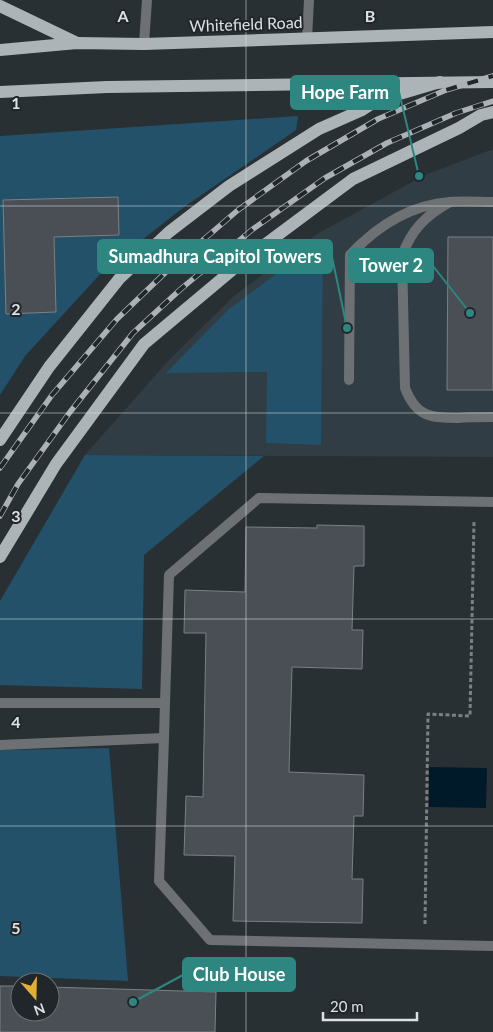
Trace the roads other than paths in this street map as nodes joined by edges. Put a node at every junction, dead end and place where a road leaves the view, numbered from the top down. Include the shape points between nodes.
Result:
1 (147, 0) edge
2 (309, 0) edge
3 (0, 6) edge
4 (493, 32) edge
5 (307, 39) junction
6 (77, 43) junction
7 (144, 44) junction
8 (0, 50) edge
9 (440, 82) junction
10 (493, 82) edge
11 (0, 92) edge
12 (493, 112) edge
13 (450, 202) junction
14 (493, 202) edge
15 (349, 380) dead end
16 (493, 417) edge
17 (0, 440) edge
18 (493, 502) edge
19 (0, 557) edge
20 (0, 702) edge
21 (165, 703) junction
22 (164, 738) junction
23 (0, 745) edge
24 (493, 946) edge

1 - 7 street
2 - 5 street
3 - 6 main road
4 - 5 main road, Whitefield Road
5 - 7 main road, Whitefield Road
6 - 7 main road, Whitefield Road
6 - 8 main road, Whitefield Road
9 - 10 main road
9 - 11 main road via 106,87
9 - 17 main road via 376,101 319,129 229,186 168,232 118,280 49,367
12 - 19 main road via 353,179 243,262 144,344 56,464
13 - 14 street
13 - 15 street via 412,210 395,218 378,228 350,255
13 - 16 street via 420,223 402,256 405,388 414,405 433,418
18 - 21 street via 259,498 170,575
20 - 21 street
21 - 22 street
22 - 23 street
22 - 24 street via 159,881 210,940

